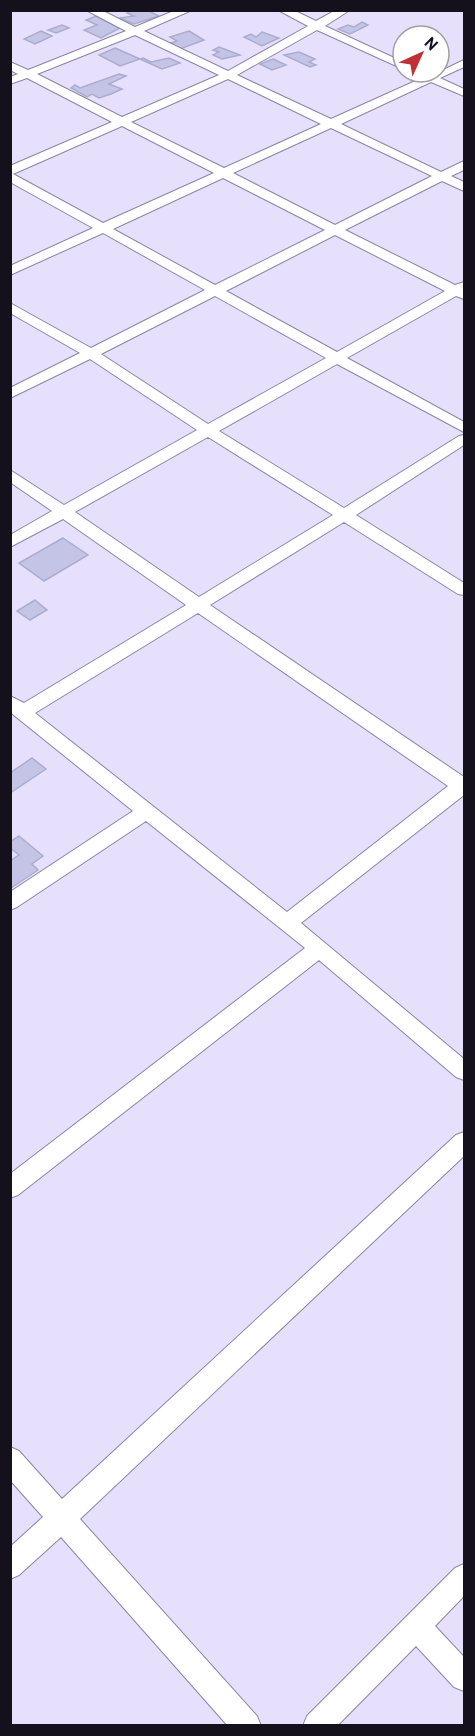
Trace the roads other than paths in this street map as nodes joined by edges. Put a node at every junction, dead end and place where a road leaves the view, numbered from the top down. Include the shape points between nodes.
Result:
1 (91, 10) edge
2 (187, 10) edge
3 (283, 10) edge
4 (345, 10) edge
5 (316, 27) junction
6 (136, 32) junction
7 (391, 61) edge
8 (465, 63) edge
9 (10, 65) edge
10 (451, 70) edge
11 (28, 74) junction
12 (228, 75) junction
13 (10, 81) edge
14 (421, 84) edge
15 (444, 84) edge
16 (465, 93) edge
17 (122, 122) junction
18 (333, 123) junction
19 (465, 165) edge
20 (10, 171) edge
21 (223, 173) junction
22 (442, 176) junction
23 (10, 177) edge
24 (465, 187) edge
25 (103, 228) junction
26 (334, 230) junction
27 (10, 271) edge
28 (215, 290) junction
29 (462, 291) edge
30 (10, 307) edge
31 (92, 354) junction
32 (338, 358) junction
33 (10, 394) edge
34 (465, 429) edge
35 (209, 431) junction
36 (465, 439) edge
37 (10, 475) edge
38 (64, 512) junction
39 (345, 515) junction
40 (10, 542) edge
41 (465, 590) edge
42 (201, 604) junction
43 (17, 707) edge
44 (464, 786) edge
45 (147, 811) junction
46 (10, 902) edge
47 (287, 923) junction
48 (319, 948) junction
49 (465, 1071) edge
50 (465, 1142) edge
51 (10, 1188) edge
52 (10, 1460) edge
53 (61, 1519) junction
54 (10, 1566) edge
55 (465, 1577) edge
56 (417, 1627) junction
57 (465, 1677) edge
58 (247, 1725) edge
59 (317, 1725) edge

1 - 6 street
2 - 6 street
3 - 5 street
4 - 5 street
5 - 7 street
5 - 12 street
6 - 11 street
6 - 12 street
8 - 10 street
9 - 11 street
11 - 13 street
11 - 17 street
12 - 17 street
12 - 18 street
14 - 18 street
15 - 16 street
17 - 20 street
17 - 21 street
18 - 21 street
18 - 22 street
19 - 22 street
21 - 25 street
21 - 26 street
22 - 24 street
22 - 26 street
23 - 25 street
25 - 27 street
25 - 28 street
26 - 28 street
26 - 29 street
28 - 31 street
28 - 32 street
29 - 32 street
30 - 31 street
31 - 33 street
31 - 35 street
32 - 34 street
32 - 35 street
35 - 38 street
35 - 39 street
36 - 39 street
37 - 38 street
38 - 40 street
38 - 42 street
39 - 41 street
39 - 42 street
42 - 43 street
42 - 44 street
43 - 45 street
44 - 47 street
45 - 46 street
45 - 47 street
47 - 48 street
48 - 49 street
48 - 51 street
50 - 53 street
52 - 53 street
53 - 54 street
53 - 58 street
55 - 56 street
56 - 57 street
56 - 59 street

